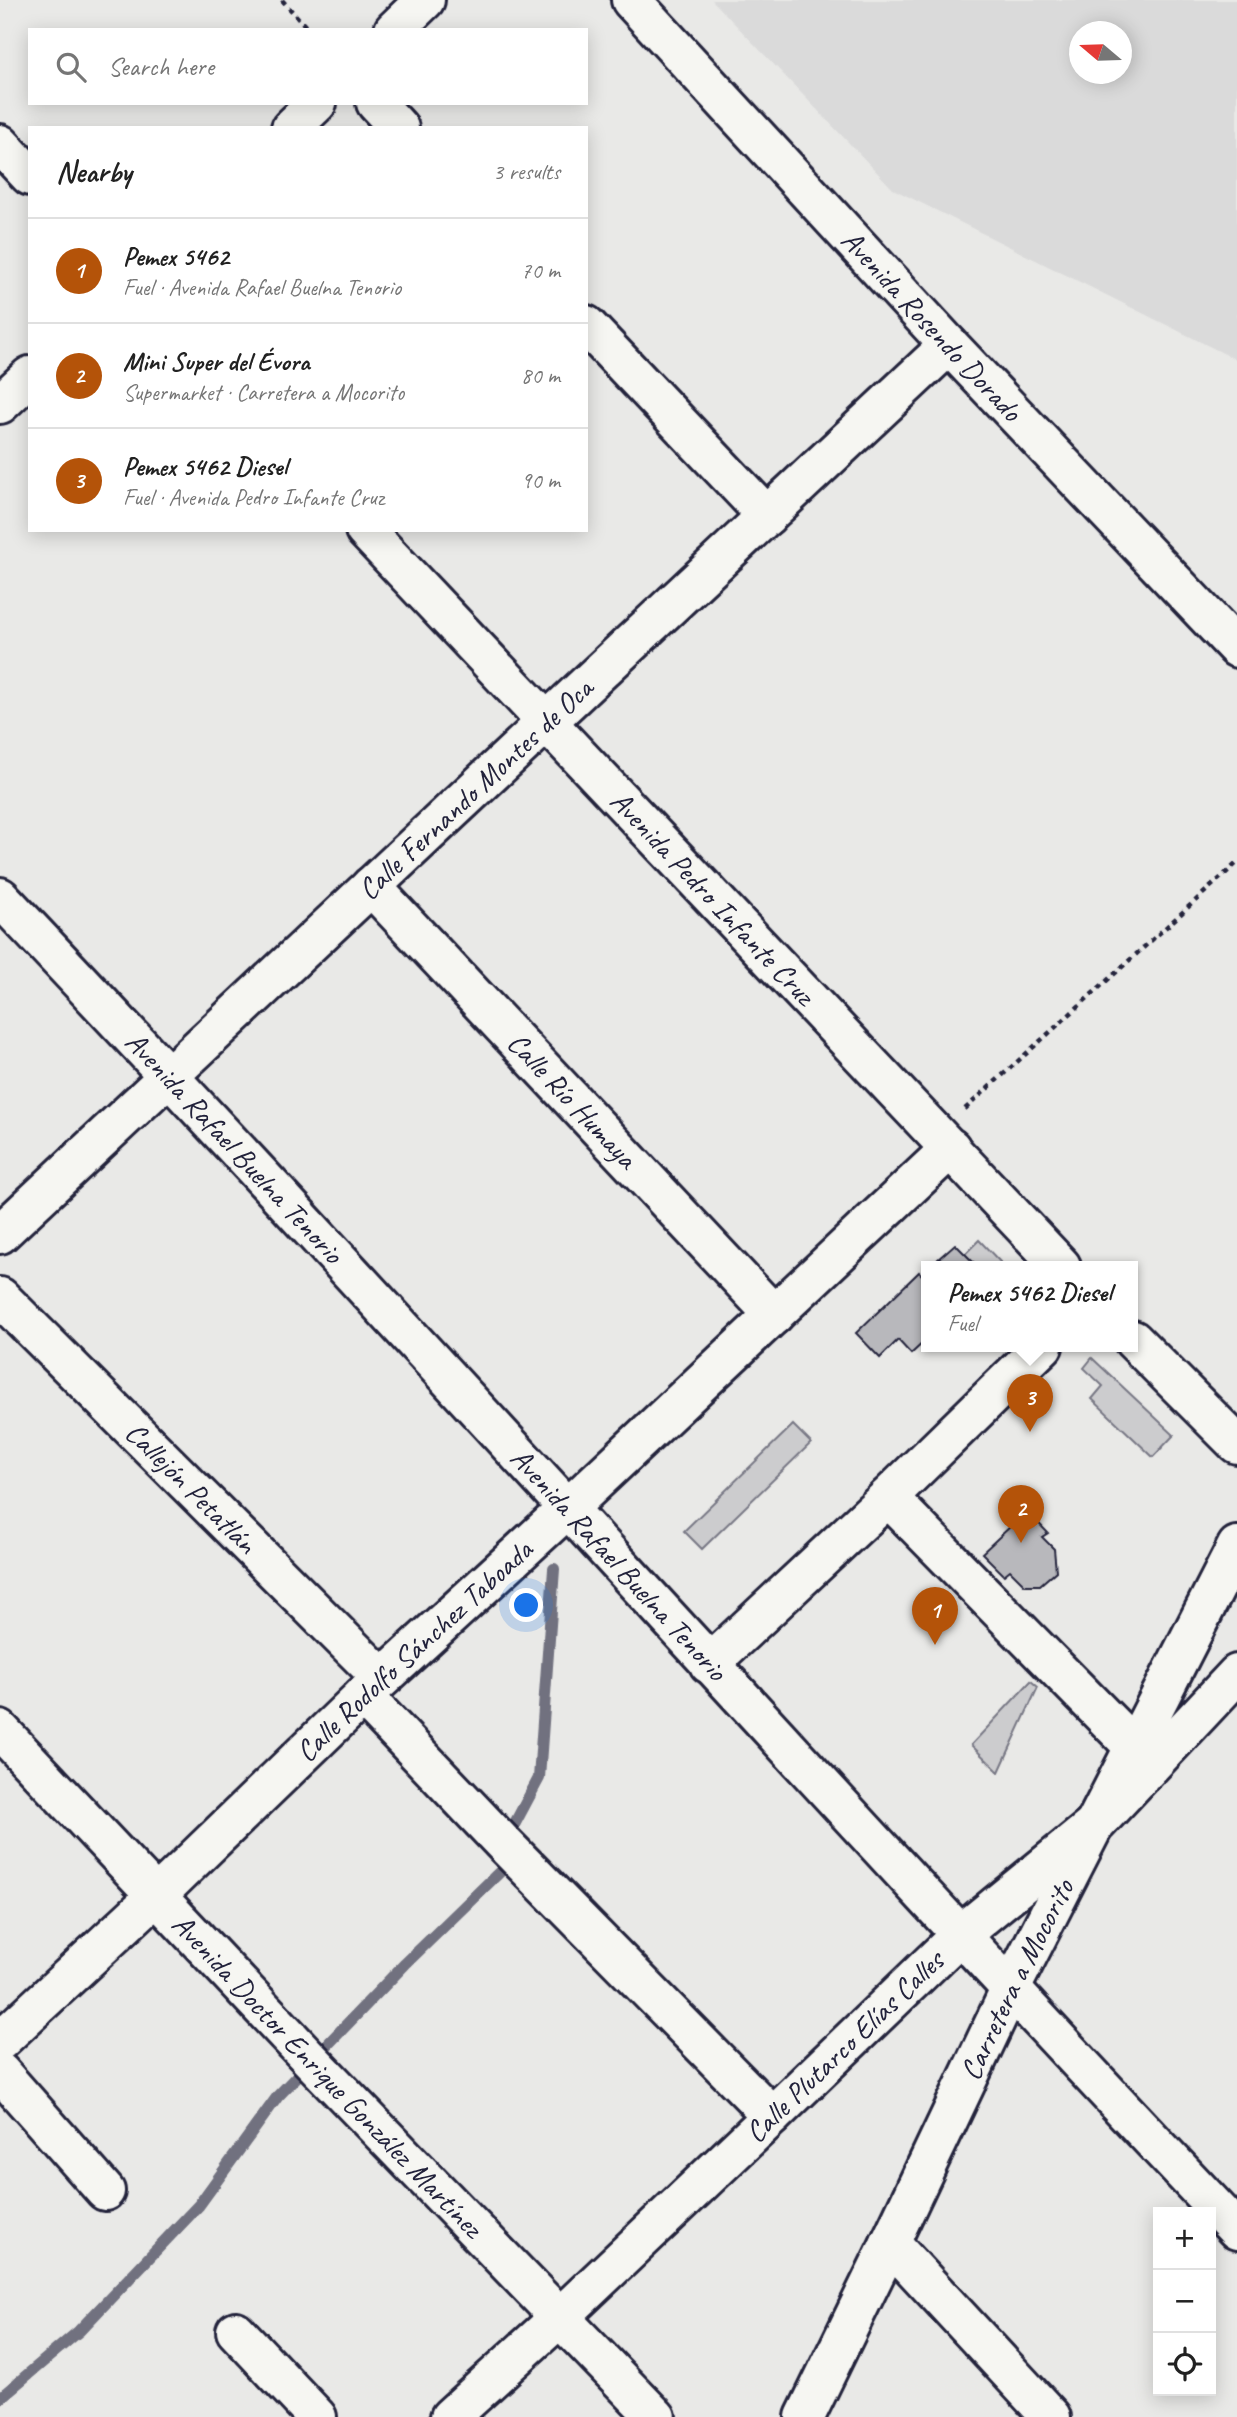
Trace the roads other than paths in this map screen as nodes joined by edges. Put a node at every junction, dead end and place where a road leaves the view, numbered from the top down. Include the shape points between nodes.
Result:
1 (425, 0) edge
2 (631, 0) edge
3 (396, 28) edge
4 (315, 105) edge
5 (378, 105) edge
6 (293, 126) edge
7 (398, 126) edge
8 (0, 144) edge
9 (28, 174) edge
10 (588, 327) edge
11 (949, 345) junction
12 (28, 378) edge
13 (0, 404) edge
14 (768, 516) junction
15 (367, 532) edge
16 (1237, 648) edge
17 (547, 722) junction
18 (371, 886) junction
19 (0, 897) edge
20 (169, 1075) junction
21 (945, 1141) junction
22 (0, 1234) edge
23 (1056, 1261) edge
24 (0, 1297) edge
25 (774, 1315) junction
26 (1138, 1345) edge
27 (1037, 1352) edge
28 (1237, 1444) edge
29 (888, 1497) junction
30 (567, 1509) junction
31 (1237, 1546) edge
32 (709, 1664) junction
33 (1237, 1674) edge
34 (372, 1687) junction
35 (0, 1730) edge
36 (1135, 1747) junction
37 (1098, 1822) junction
38 (157, 1895) junction
39 (960, 1935) junction
40 (1010, 1990) junction
41 (0, 2040) edge
42 (0, 2072) edge
43 (772, 2116) junction
44 (105, 2191) dead end
45 (1237, 2230) edge
46 (890, 2243) junction
47 (559, 2318) junction
48 (236, 2331) dead end
49 (317, 2417) edge
50 (450, 2417) edge
51 (656, 2417) edge
52 (805, 2417) edge
53 (1051, 2417) edge

1 - 3 street
2 - 11 street, Avenida Rosendo Dorado
4 - 6 street
5 - 7 street
8 - 9 street
10 - 14 street
11 - 14 street, Calle Fernando Montes de Oca
11 - 16 street, Avenida Rosendo Dorado
12 - 13 street
14 - 17 street, Calle Fernando Montes de Oca
15 - 17 street, Avenida Pedro Infante Cruz
17 - 18 street, Calle Fernando Montes de Oca
17 - 21 street, Avenida Pedro Infante Cruz
18 - 20 street, Calle Fernando Montes de Oca
18 - 25 street, Calle Río Humaya
19 - 20 street, Avenida Rafael Buelna Tenorio
20 - 22 street, Calle Fernando Montes de Oca
20 - 30 street, Avenida Rafael Buelna Tenorio
21 - 23 street, Avenida Pedro Infante Cruz
21 - 25 street, Calle Rodolfo Sánchez Taboada
24 - 34 street, Callejón Petatlán
25 - 30 street, Calle Rodolfo Sánchez Taboada
26 - 28 street
27 - 29 street
29 - 32 street
29 - 36 street
30 - 32 street, Avenida Rafael Buelna Tenorio
30 - 34 street, Calle Rodolfo Sánchez Taboada
31 - 36 street, Carretera a Mocorito
32 - 39 street, Avenida Rafael Buelna Tenorio
33 - 37 street, Calle Plutarco Elías Calles
34 - 38 street, Calle Rodolfo Sánchez Taboada
34 - 43 street, Callejón Petatlán via 504,1844
35 - 38 street, Avenida Doctor Enrique González Martínez
36 - 37 street, Carretera a Mocorito
37 - 39 street, Calle Plutarco Elías Calles
37 - 40 street, Carretera a Mocorito
38 - 41 street, Calle Rodolfo Sánchez Taboada
38 - 47 street, Avenida Doctor Enrique González Martínez
39 - 40 street, Avenida Rafael Buelna Tenorio
39 - 43 street, Calle Plutarco Elías Calles
40 - 45 street, Avenida Rafael Buelna Tenorio
40 - 46 street, Carretera a Mocorito
42 - 44 street
43 - 47 street, Calle Plutarco Elías Calles
46 - 52 street, Carretera a Mocorito
46 - 53 street
47 - 50 street, Calle Plutarco Elías Calles
47 - 51 street, Avenida Doctor Enrique González Martínez
48 - 49 street

